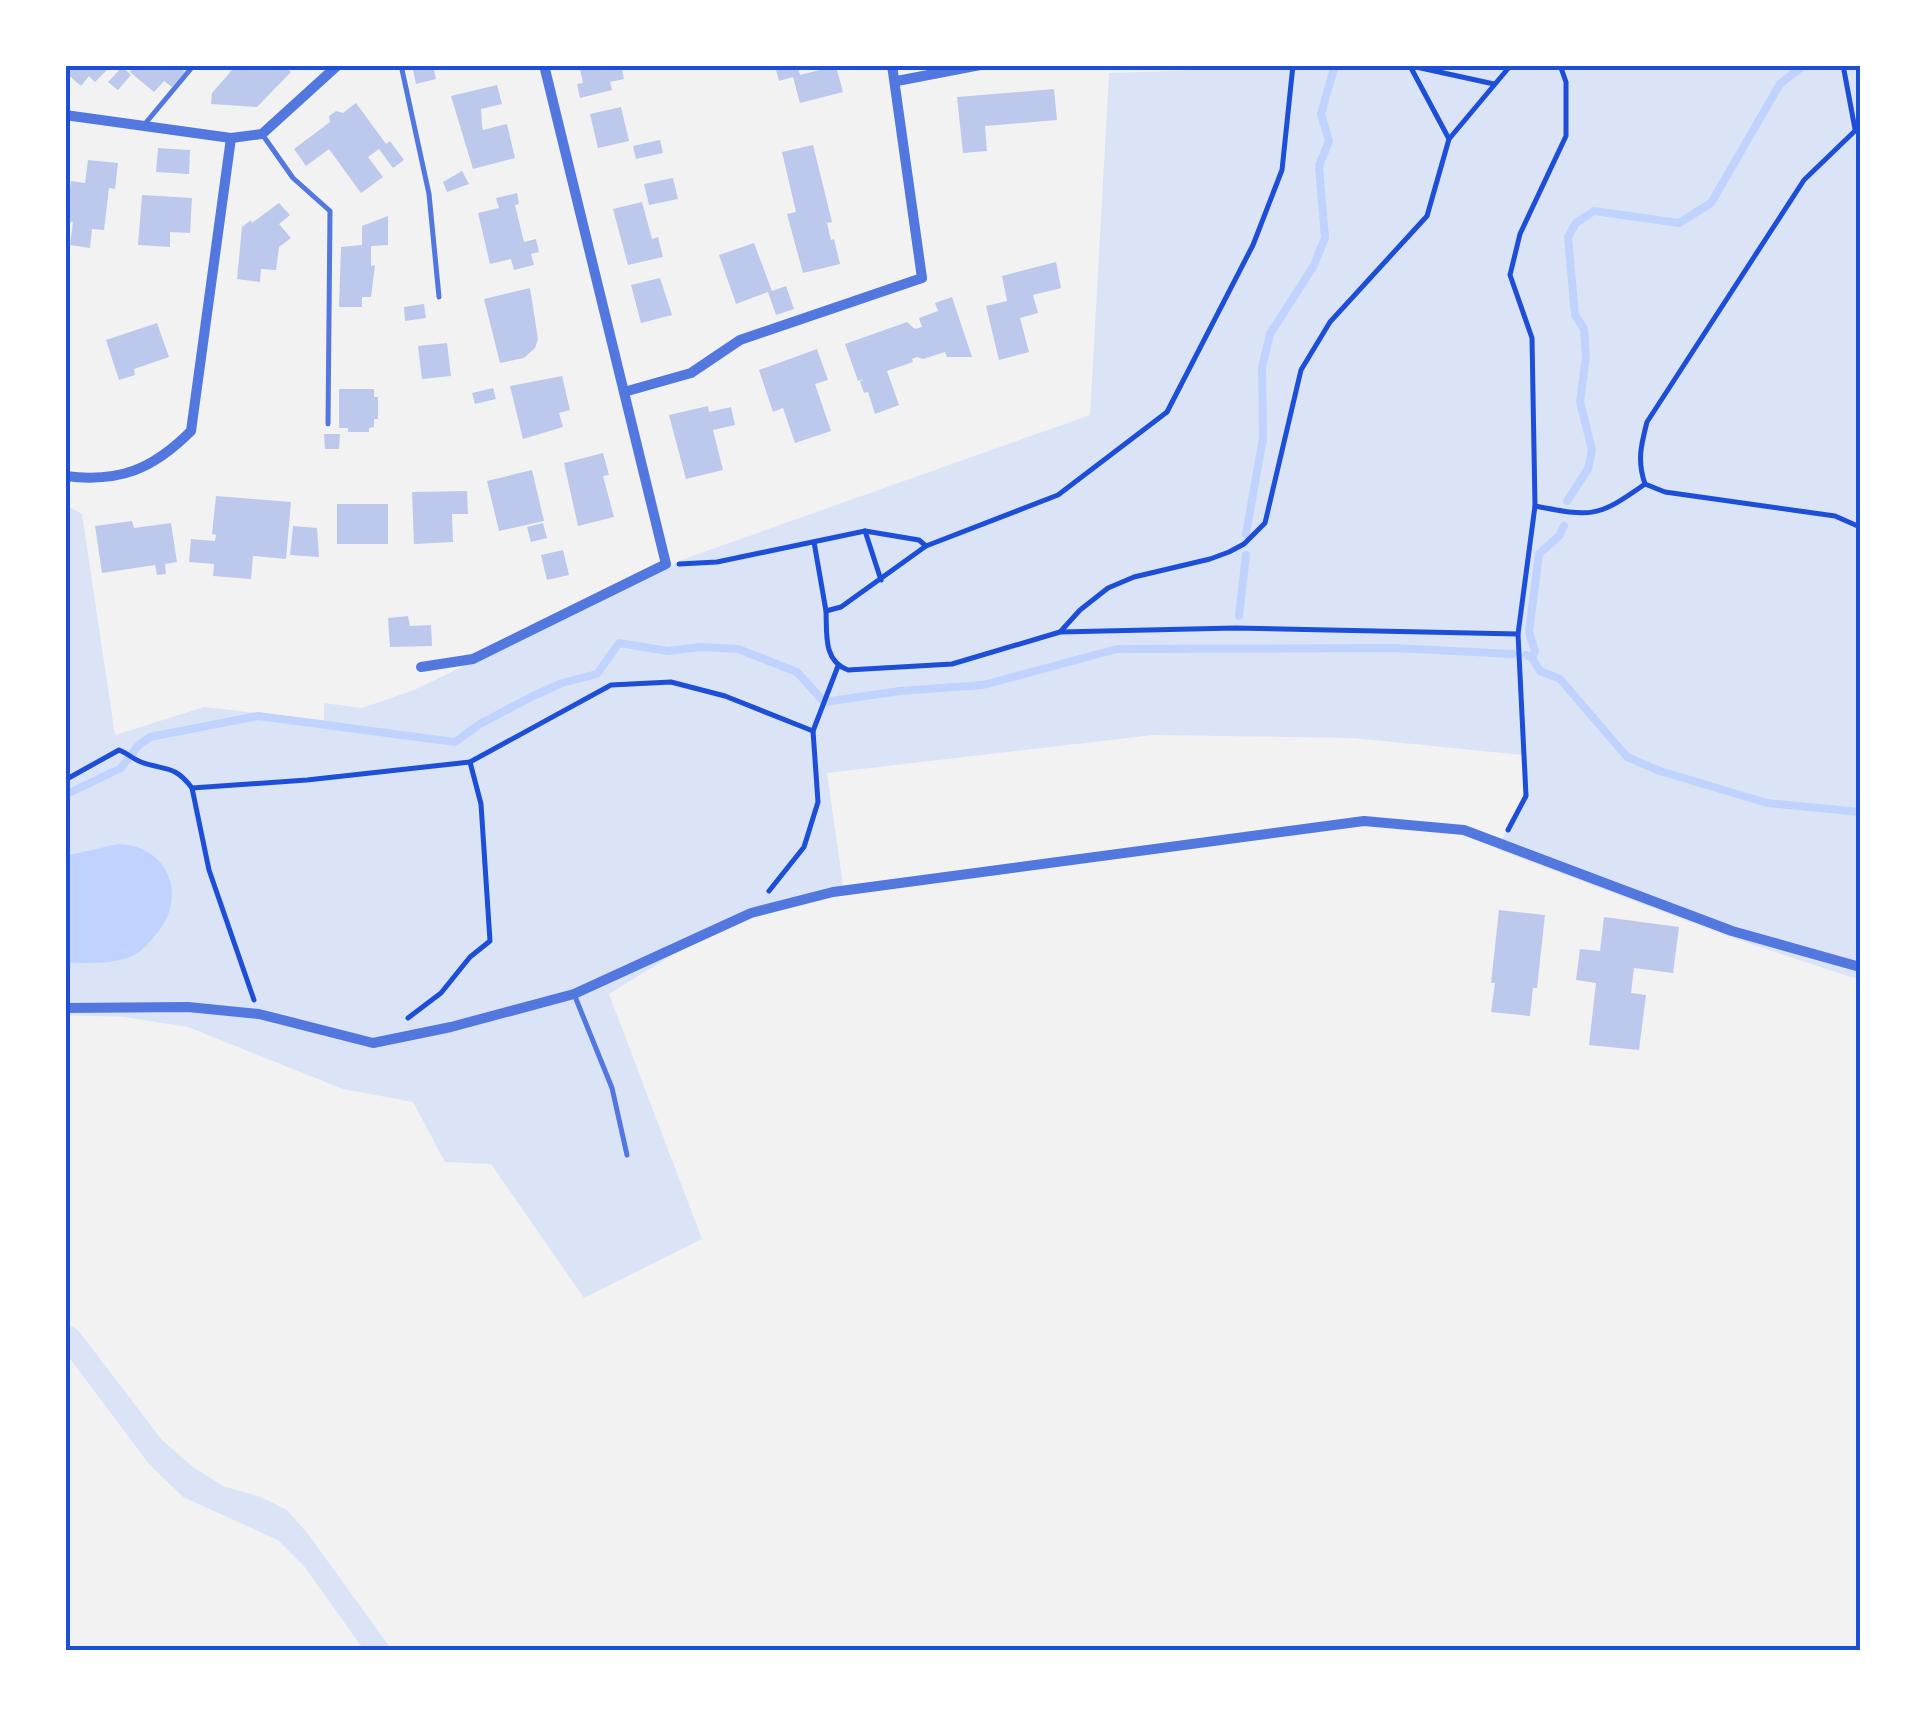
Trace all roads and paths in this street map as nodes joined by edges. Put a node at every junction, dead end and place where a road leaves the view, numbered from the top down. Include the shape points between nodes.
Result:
1 (194, 65) edge
2 (338, 65) edge
3 (400, 65) edge
4 (544, 65) edge
5 (892, 65) edge
6 (980, 65) edge
7 (1293, 65) edge
8 (1511, 65) edge
9 (1560, 65) edge
10 (1842, 65) edge
11 (1409, 66) edge
12 (897, 82) junction
13 (1494, 84) junction
14 (65, 115) edge
15 (144, 124) junction
16 (1858, 128) edge
17 (262, 134) junction
18 (232, 138) junction
19 (1449, 138) junction
20 (438, 296) dead end
21 (624, 392) junction
22 (328, 424) dead end
23 (65, 476) edge
24 (1645, 484) junction
25 (1535, 506) junction
26 (1860, 528) edge
27 (866, 531) junction
28 (814, 542) junction
29 (926, 546) junction
30 (666, 564) junction
31 (881, 580) junction
32 (826, 611) junction
33 (1060, 632) junction
34 (1518, 634) junction
35 (420, 666) dead end
36 (838, 666) junction
37 (813, 731) junction
38 (470, 762) junction
39 (65, 780) edge
40 (192, 788) junction
41 (1502, 842) junction
42 (751, 913) junction
43 (1860, 968) edge
44 (574, 994) junction
45 (65, 1008) edge
46 (259, 1014) junction
47 (400, 1023) dead end
48 (627, 1155) dead end

1 - 15 lane
2 - 17 street
3 - 20 lane via 429,194
4 - 21 street
5 - 12 street
6 - 12 street
7 - 29 path via 1282,170 1253,245 1167,412 1058,495
8 - 13 path
9 - 25 path via 1566,136 1520,234 1510,275 1532,338
10 - 16 path
11 - 13 path
11 - 19 path
12 - 21 street via 922,278 740,340 691,372
13 - 19 path
14 - 15 street
15 - 18 street
16 - 24 path via 1804,180 1647,422 1640,451
17 - 18 street
17 - 22 lane via 293,178 330,211
18 - 23 street via 190,431 146,468
19 - 33 path via 1428,216 1330,322 1301,370 1265,523 1244,544 1210,559 1108,588
21 - 30 street
24 - 25 path via 1598,513
24 - 26 path via 1835,516
25 - 34 path
27 - 28 path
27 - 29 path
27 - 31 path
28 - 30 path via 717,562
28 - 32 path
29 - 31 path
30 - 35 street via 472,659
31 - 32 path
32 - 36 path via 828,649
33 - 34 path
33 - 36 path via 952,664
34 - 41 path via 1526,796
36 - 37 path
37 - 38 path via 671,682 612,685
37 - 42 path via 818,802 804,848
38 - 40 path
38 - 47 path via 481,804 490,941
39 - 40 path via 114,751 166,766
40 - 46 path via 209,870
41 - 42 street via 1464,830 1364,821 833,892
41 - 43 street via 1732,930
42 - 44 street
44 - 46 street via 373,1043
44 - 48 lane via 612,1088
45 - 46 street via 188,1006

